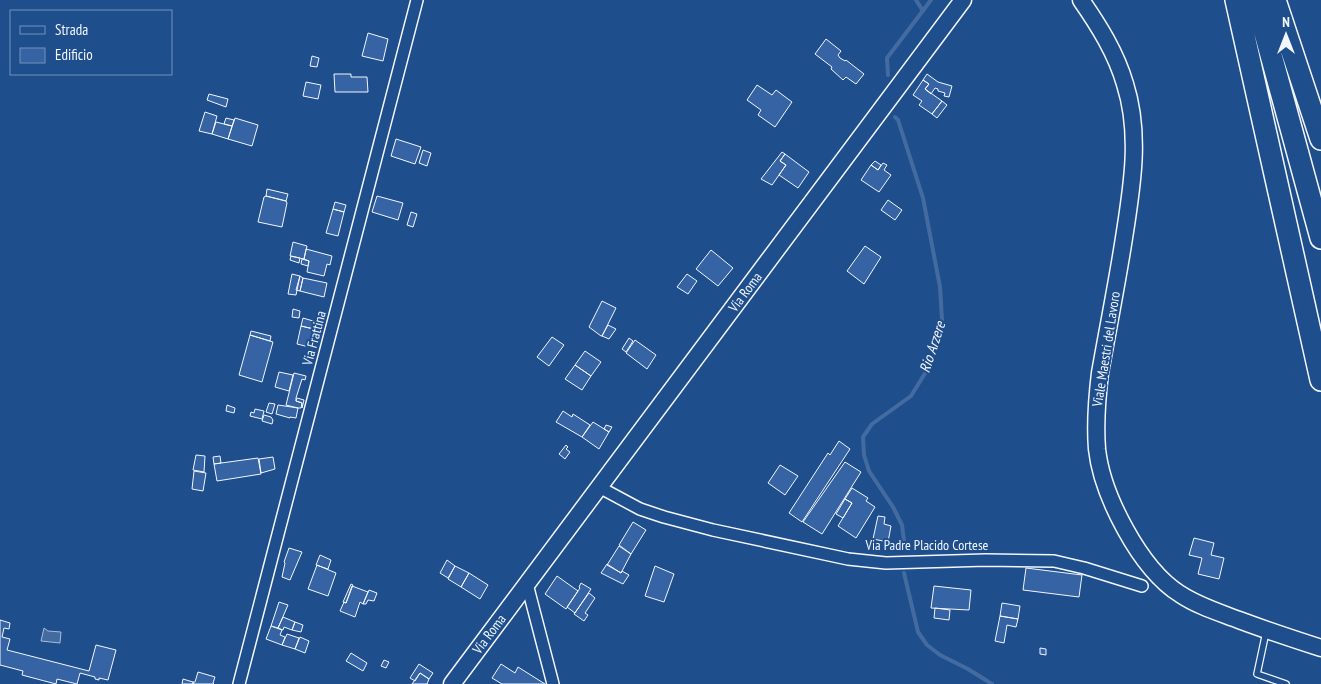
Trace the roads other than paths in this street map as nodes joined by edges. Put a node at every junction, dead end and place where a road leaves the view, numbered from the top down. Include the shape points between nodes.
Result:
1 (417, 0) edge
2 (963, 0) edge
3 (1081, 0) edge
4 (1236, 0) edge
5 (1256, 0) edge
6 (1275, 0) edge
7 (1321, 139) edge
8 (1321, 238) edge
9 (1321, 380) edge
10 (599, 487) junction
11 (527, 584) junction
12 (1142, 586) dead end
13 (1266, 630) junction
14 (1321, 648) edge
15 (239, 684) edge
16 (452, 684) edge
17 (554, 684) edge
18 (1286, 684) edge

1 - 15 street, Via Frattina
2 - 10 main road, Via Roma
3 - 13 main road, Viale Maestri del Lavoro via 1116,58 1126,84 1135,142 1133,186 1097,397 1097,451 1107,488 1119,518 1138,550 1160,577 1178,593 1206,608
4 - 9 highway
5 - 8 highway
6 - 7 highway
10 - 11 main road, Via Roma
10 - 12 street, Via Padre Placido Cortese via 640,509 664,517 848,559 886,563 1054,561
11 - 16 main road, Via Roma
11 - 17 street
13 - 14 main road, Viale Maestri del Lavoro
13 - 18 lane via 1257,674

